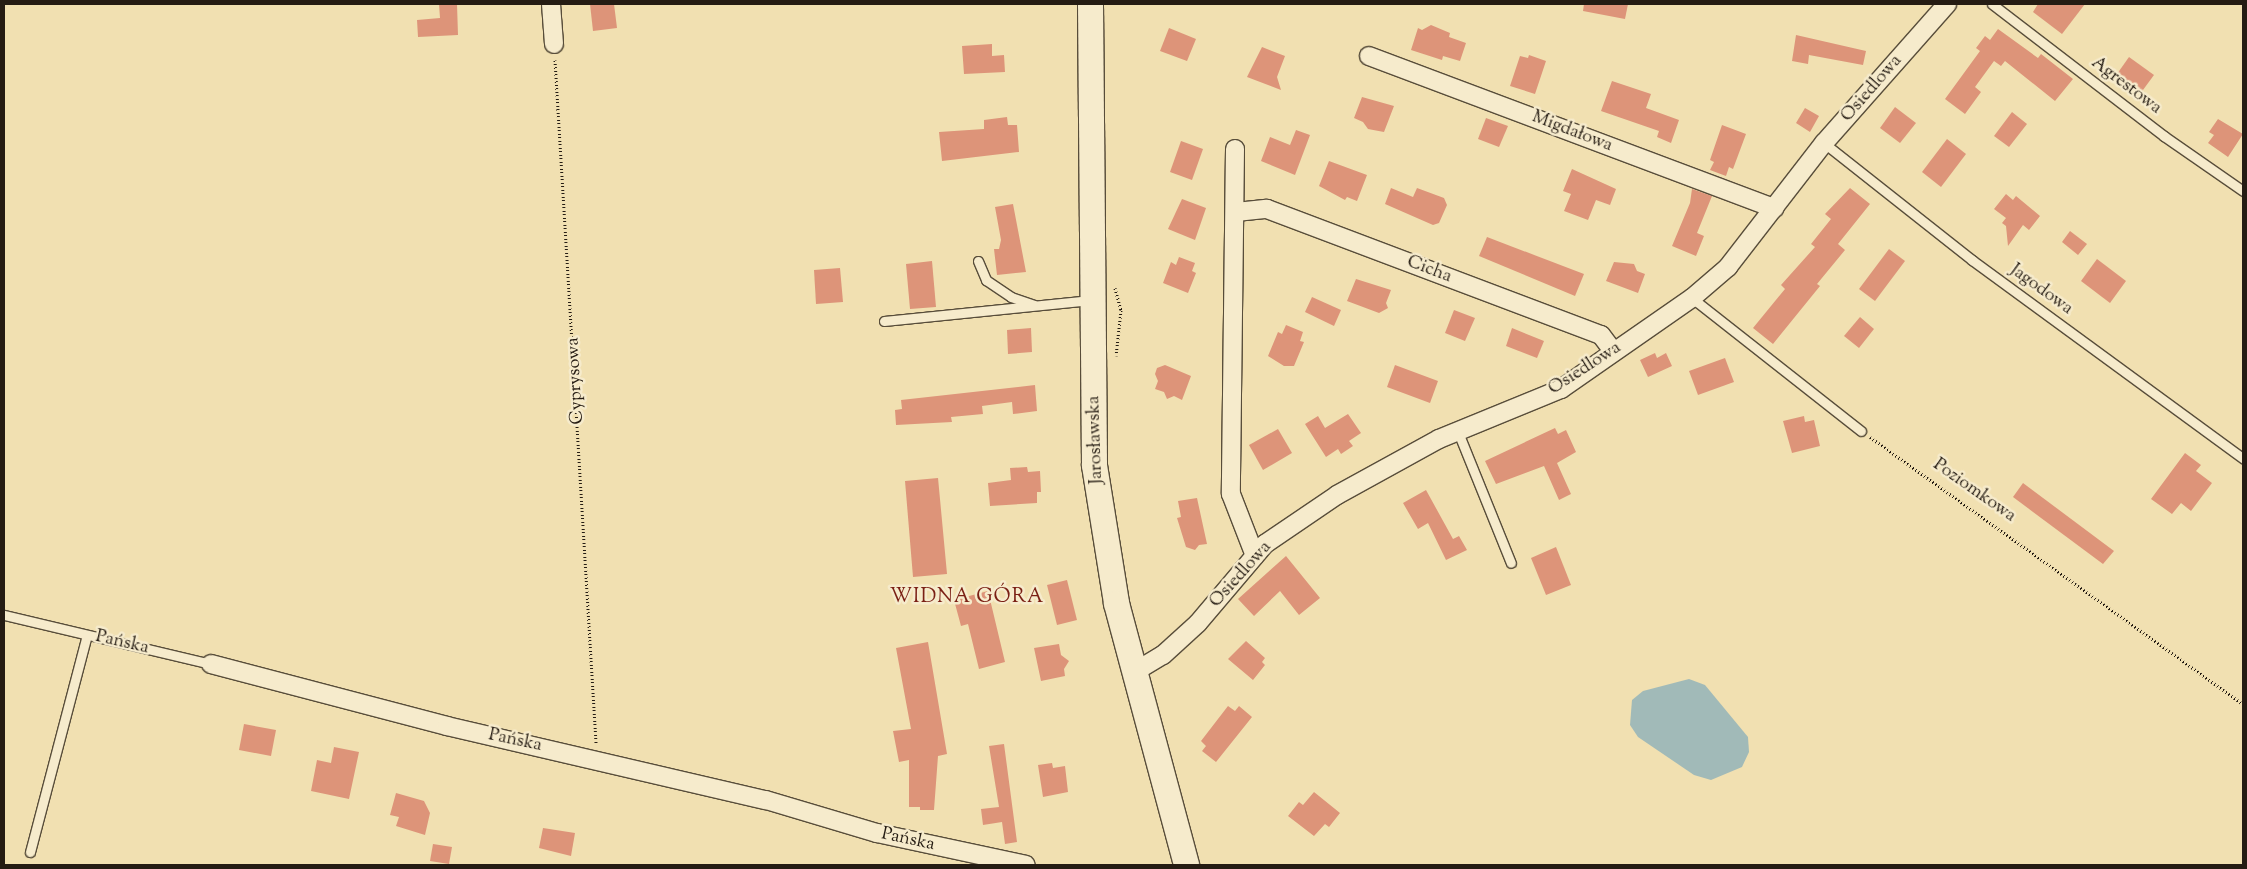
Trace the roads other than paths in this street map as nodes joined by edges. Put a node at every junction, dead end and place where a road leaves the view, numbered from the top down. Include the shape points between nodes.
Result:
1 (551, 4) edge
2 (1090, 4) edge
3 (1947, 4) edge
4 (1992, 4) edge
5 (554, 44) road end
6 (1369, 56) dead end
7 (1824, 143) junction
8 (1235, 149) dead end
9 (2243, 191) edge
10 (1774, 208) junction
11 (1236, 212) junction
12 (978, 261) dead end
13 (1692, 298) junction
14 (1093, 300) junction
15 (1036, 306) junction
16 (884, 320) dead end
17 (1614, 352) junction
18 (1861, 431) road end
19 (1458, 432) junction
20 (2243, 458) edge
21 (1255, 556) junction
22 (1511, 563) dead end
23 (4, 615) edge
24 (87, 635) junction
25 (211, 664) joint
26 (1136, 671) junction
27 (30, 852) dead end
28 (1026, 865) edge
29 (1186, 865) edge

1 - 5 street
2 - 14 main road, Jarosławska
3 - 7 street, Osiedlowa
4 - 9 lane, Agrestowa via 2164,136
6 - 10 street, Migdałowa
7 - 10 street, Osiedlowa
7 - 20 lane, Jagodowa via 1972,260
8 - 11 street
10 - 13 street, Osiedlowa via 1728,268
11 - 17 street, Cicha via 1267,209 1601,335
11 - 21 street via 1231,494
12 - 15 lane via 986,280 1011,297
13 - 17 street, Osiedlowa
13 - 18 lane
14 - 15 lane
14 - 26 main road, Jarosławska via 1094,465 1116,603
15 - 16 lane
17 - 19 street, Osiedlowa via 1561,389
19 - 21 street, Osiedlowa via 1337,495 1265,544
19 - 22 lane
21 - 26 street, Osiedlowa via 1198,623 1163,655
23 - 24 lane, Pańska
24 - 25 lane, Pańska
24 - 27 lane
25 - 28 street, Pańska via 447,726 597,758 766,800 877,833
26 - 29 main road, Jarosławska

